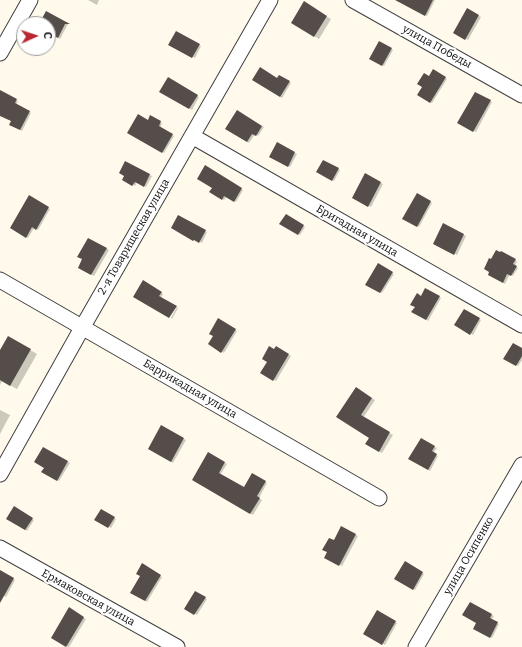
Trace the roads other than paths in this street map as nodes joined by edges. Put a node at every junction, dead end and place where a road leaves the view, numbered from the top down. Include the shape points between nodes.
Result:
1 (30, 0) edge
2 (270, 0) edge
3 (353, 0) edge
4 (6, 31) edge
5 (0, 53) edge
6 (522, 95) edge
7 (192, 136) junction
8 (0, 280) edge
9 (522, 325) edge
10 (82, 328) junction
11 (522, 465) edge
12 (0, 474) edge
13 (379, 498) dead end
14 (0, 548) edge
15 (177, 647) edge
16 (416, 647) edge

1 - 4 street
2 - 7 street, 2-я Товарищеская улица
3 - 6 street, улица Победы
4 - 5 street
7 - 9 street, Бригадная улица
7 - 10 street, 2-я Товарищеская улица
8 - 10 street, Баррикадная улица
10 - 12 street, 2-я Товарищеская улица
10 - 13 street, Баррикадная улица
11 - 16 street, улица Осипенко
14 - 15 street, Ермаковская улица

